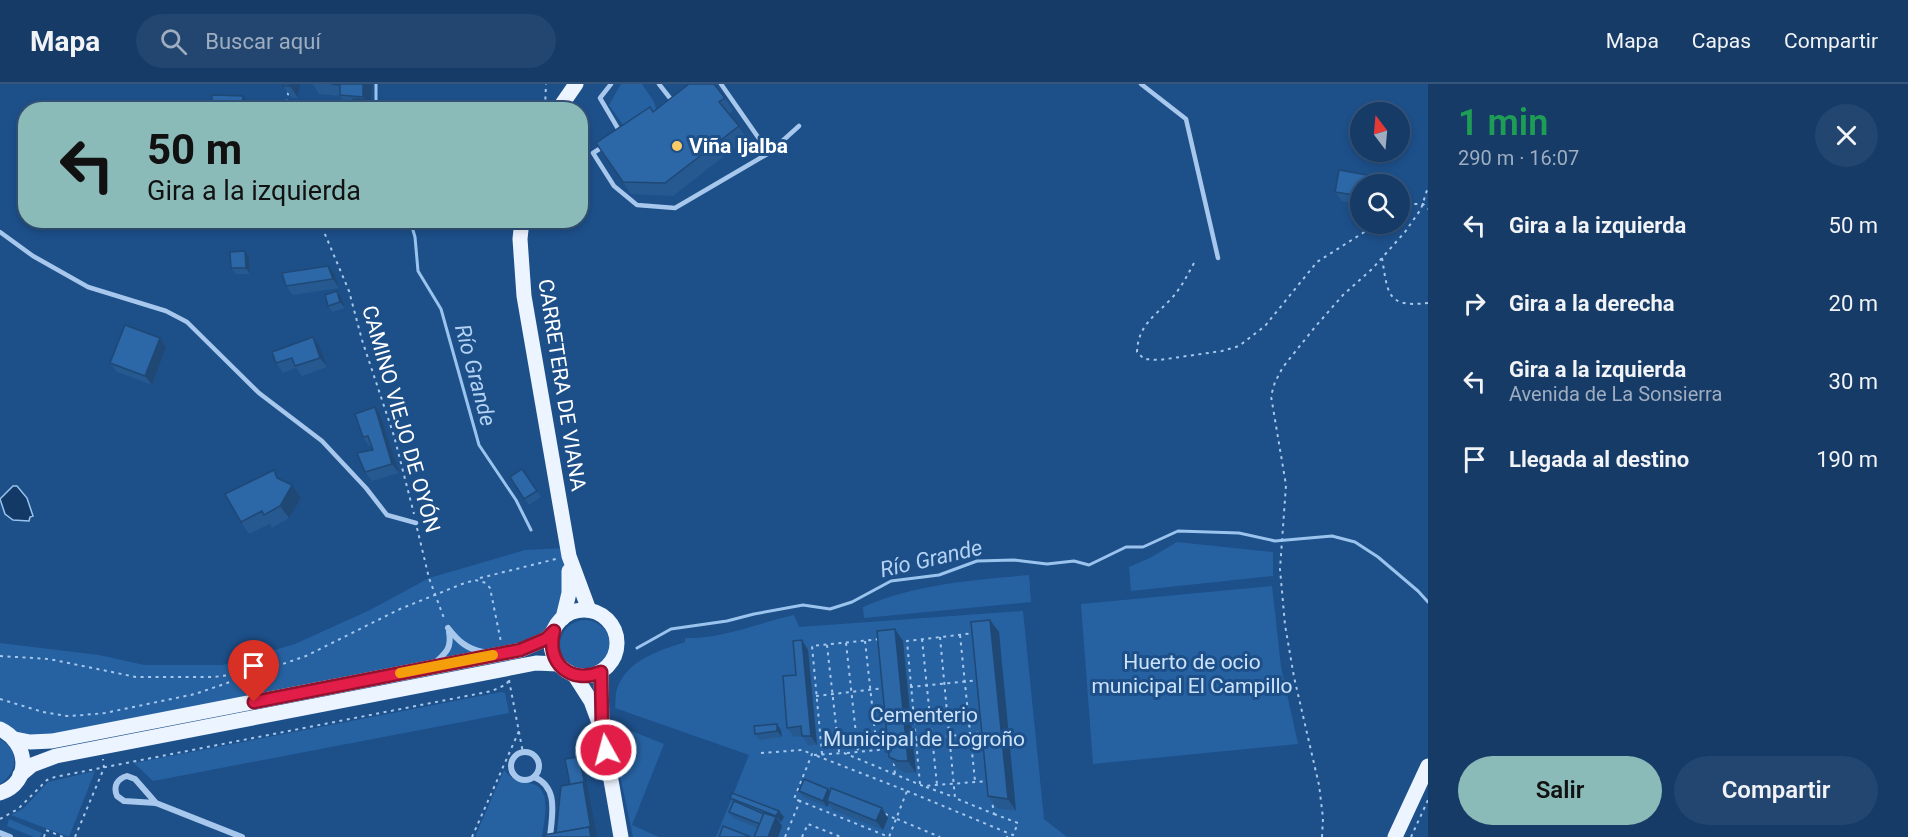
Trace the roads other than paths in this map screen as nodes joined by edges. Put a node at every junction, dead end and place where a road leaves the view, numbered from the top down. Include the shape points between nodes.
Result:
1 (576, 84) edge
2 (611, 84) edge
3 (659, 84) edge
4 (721, 84) edge
5 (1141, 84) edge
6 (681, 96) edge
7 (564, 102) edge
8 (673, 102) junction
9 (665, 108) edge
10 (799, 126) dead end
11 (768, 153) junction
12 (521, 228) edge
13 (0, 232) edge
14 (1218, 258) dead end
15 (416, 524) road end
16 (569, 556) junction
17 (589, 610) junction
18 (558, 624) junction
19 (501, 653) junction
20 (558, 664) junction
21 (431, 667) junction
22 (601, 672) junction
23 (575, 676) junction
24 (0, 729) edge
25 (602, 729) junction
26 (15, 739) junction
27 (1428, 766) edge
28 (20, 775) junction
29 (534, 777) junction
30 (0, 793) edge
31 (156, 803) junction
32 (0, 833) edge
33 (10, 837) edge
34 (242, 837) edge
35 (550, 837) edge
36 (621, 837) edge
37 (1395, 837) edge

1 - 7 main road
2 - 11 lane via 600,98 622,136 593,153 614,186 637,205 675,208
3 - 8 lane
4 - 11 lane
5 - 14 lane via 1186,119
6 - 8 lane
8 - 9 lane
10 - 11 lane
12 - 16 main road, CARRETERA DE VIANA via 524,296
13 - 15 lane via 88,287 166,311 187,322 259,393 322,441 387,515
16 - 17 main road, CARRETERA DE VIANA
16 - 18 main road, CARRETERA DE VIANA via 569,593
17 - 18 main road via 580,610
17 - 22 main road via 607,619 617,637 615,657
18 - 19 main road via 546,639
18 - 20 main road via 551,648
19 - 21 main road
19 - 21 street via 466,647 448,628 451,642
20 - 23 main road
20 - 28 main road via 536,663 102,747 42,760
21 - 26 main road via 52,741
22 - 23 main road
22 - 25 main road
23 - 25 main road
24 - 26 main road
25 - 36 main road
26 - 28 main road via 23,757
27 - 37 main road
28 - 30 main road via 14,785
29 - 29 street via 521,779 514,774 515,757 532,754 539,770
29 - 35 street via 550,790
31 - 31 street via 135,779 127,776 117,783 120,799
31 - 34 street
32 - 33 street

